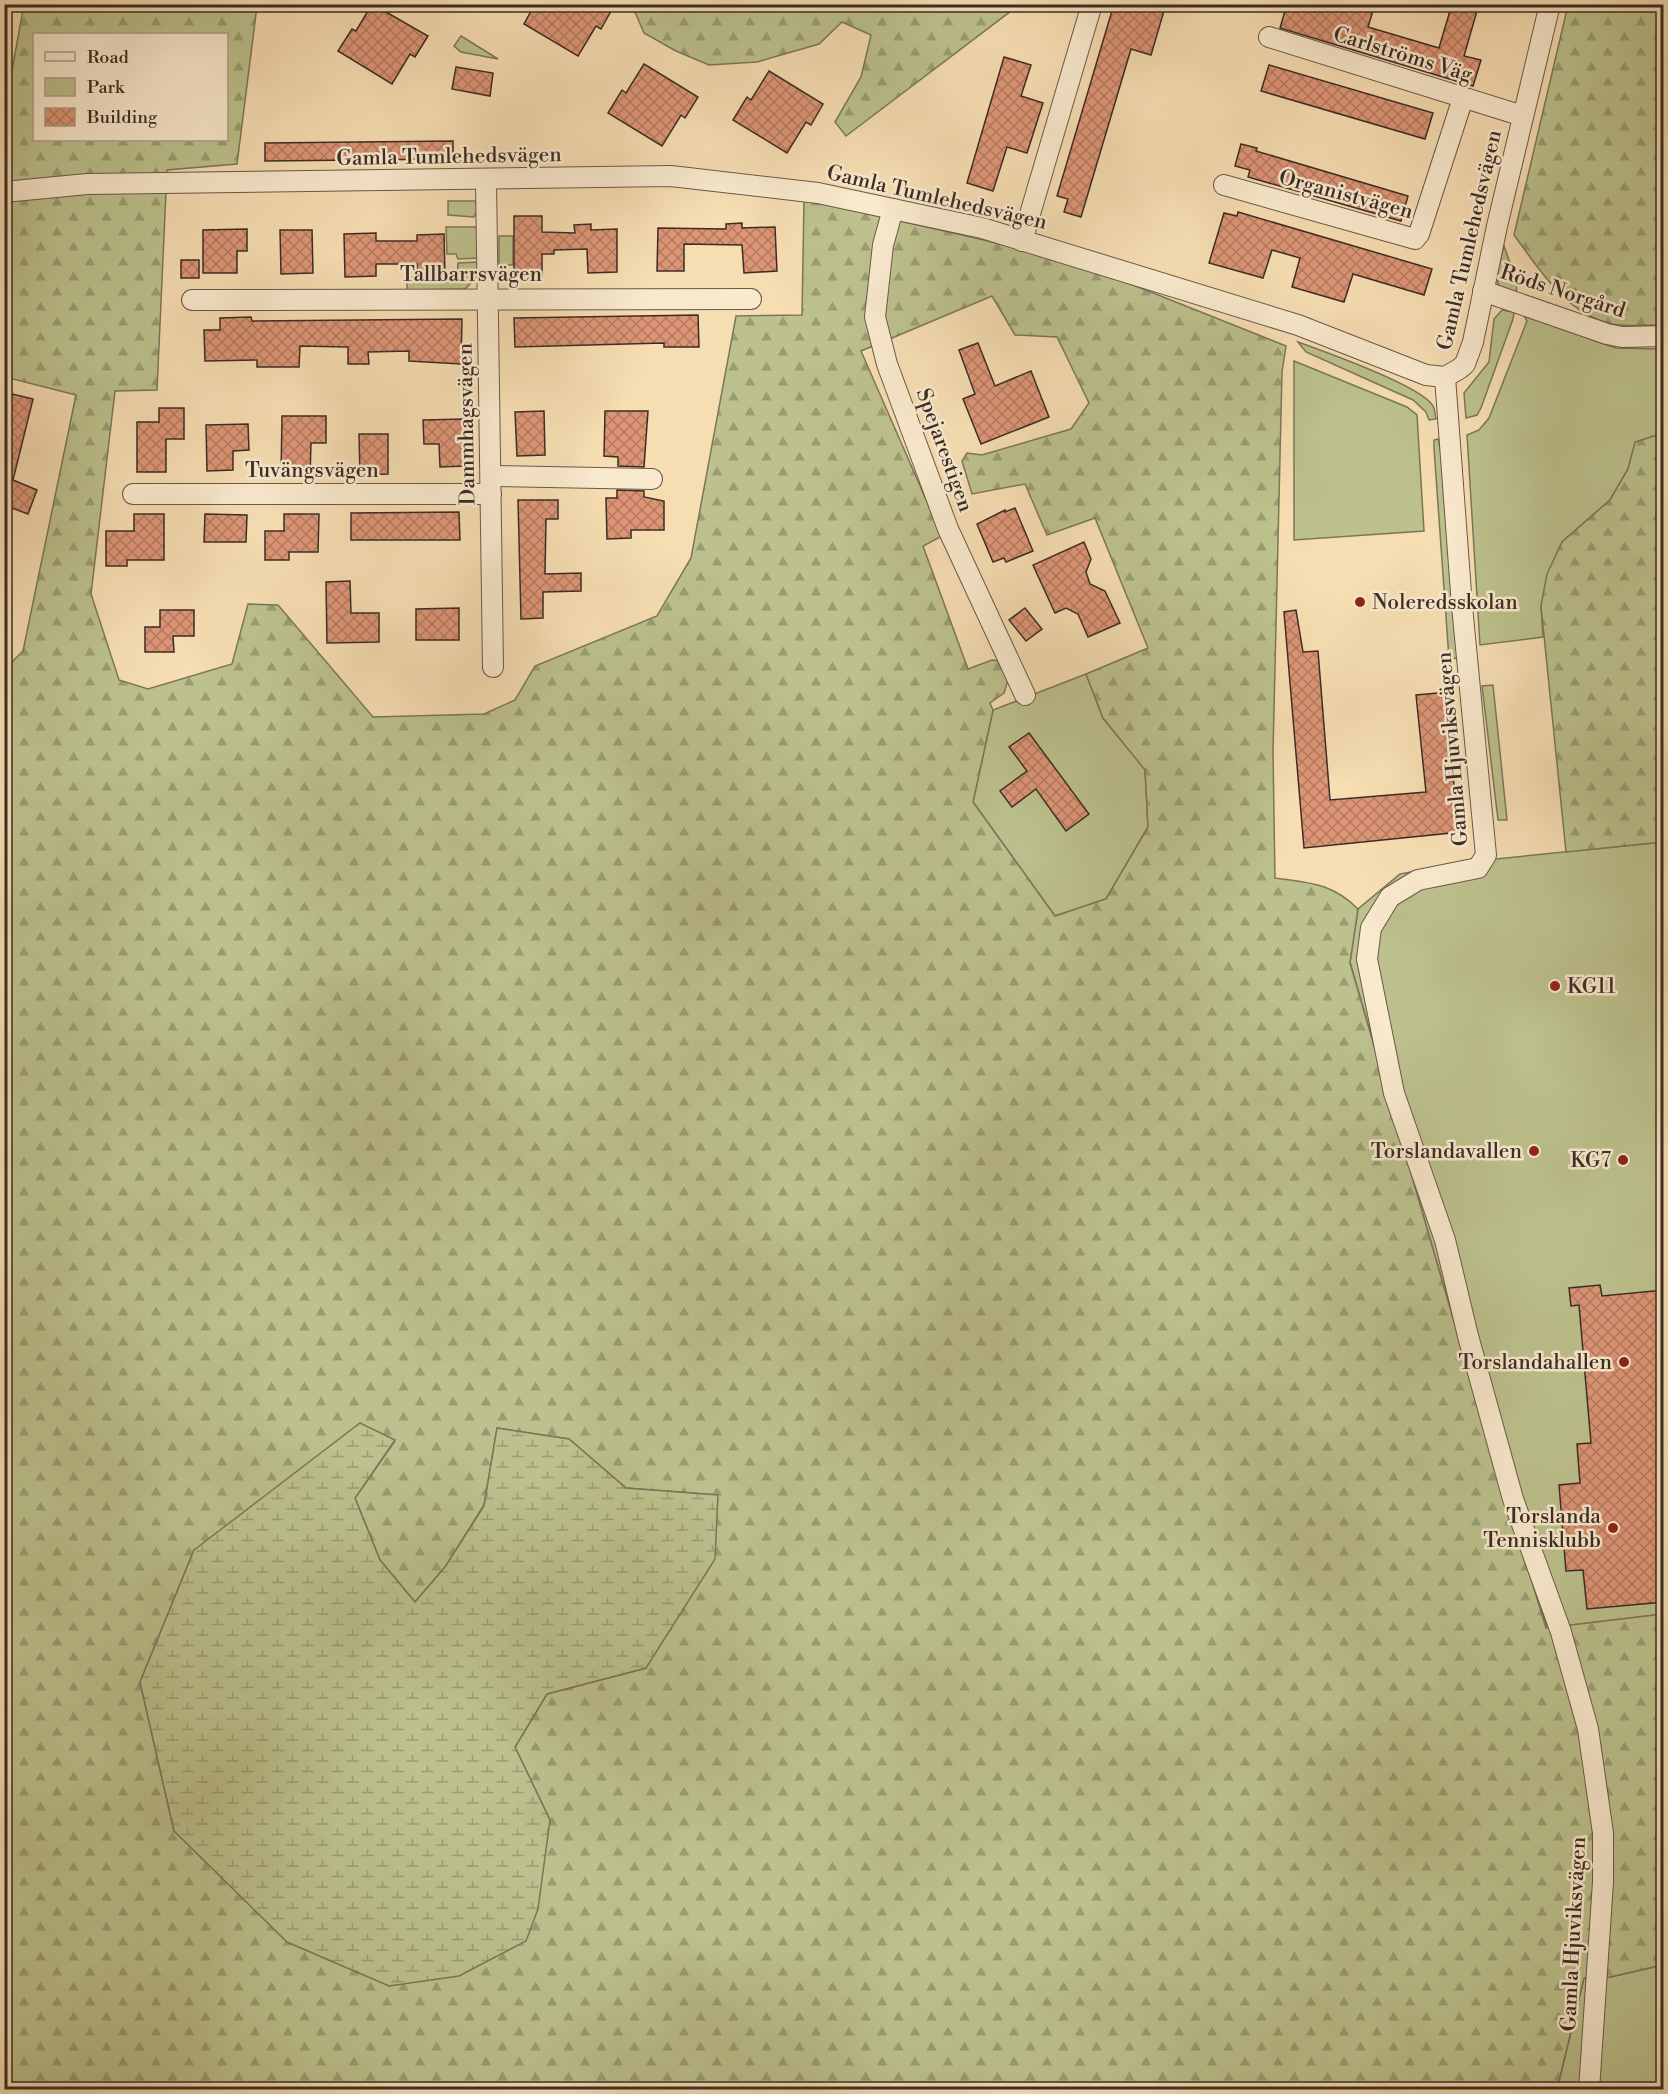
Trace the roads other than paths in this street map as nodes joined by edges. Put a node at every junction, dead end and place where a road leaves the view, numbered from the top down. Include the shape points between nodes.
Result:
1 (1092, 4) edge
2 (1550, 4) edge
3 (1269, 37) dead end
4 (1463, 98) junction
5 (1523, 116) junction
6 (486, 180) junction
7 (1224, 185) dead end
8 (4, 192) edge
9 (893, 209) junction
10 (1022, 241) junction
11 (1483, 291) junction
12 (489, 298) junction
13 (751, 299) dead end
14 (192, 300) dead end
15 (1664, 336) edge
16 (1444, 377) junction
17 (652, 479) dead end
18 (491, 485) junction
19 (133, 494) dead end
20 (493, 667) dead end
21 (1025, 695) dead end
22 (1589, 2090) edge

1 - 10 street
2 - 5 street, Gamla Tumlehedsvägen
3 - 4 street, Carlströms Väg
4 - 5 street, Carlströms Väg
4 - 7 street, Organistvägen via 1415,239
5 - 11 street, Gamla Tumlehedsvägen
6 - 8 street, Gamla Tumlehedsvägen via 87,184
6 - 9 street, Gamla Tumlehedsvägen via 671,176 765,185
6 - 12 street, Dammhagsvägen
9 - 10 street, Gamla Tumlehedsvägen
9 - 21 street, Spejarestigen via 883,245 875,317 887,364 948,529
10 - 16 street, Gamla Tumlehedsvägen via 1298,326 1426,375
11 - 15 street, Röds Norgård via 1607,334
11 - 16 street, Gamla Tumlehedsvägen via 1465,364
12 - 13 street, Tallbarrsvägen
12 - 14 street, Tallbarrsvägen
12 - 18 street, Dammhagsvägen
16 - 22 street, Gamla Hjuviksvägen via 1486,855 1478,868 1418,880 1390,897 1371,928 1367,959 1394,1093 1445,1240 1513,1498 1561,1632 1588,1729 1603,1833
17 - 18 street, Tuvängsvägen
18 - 19 street, Tuvängsvägen
18 - 20 street, Dammhagsvägen

